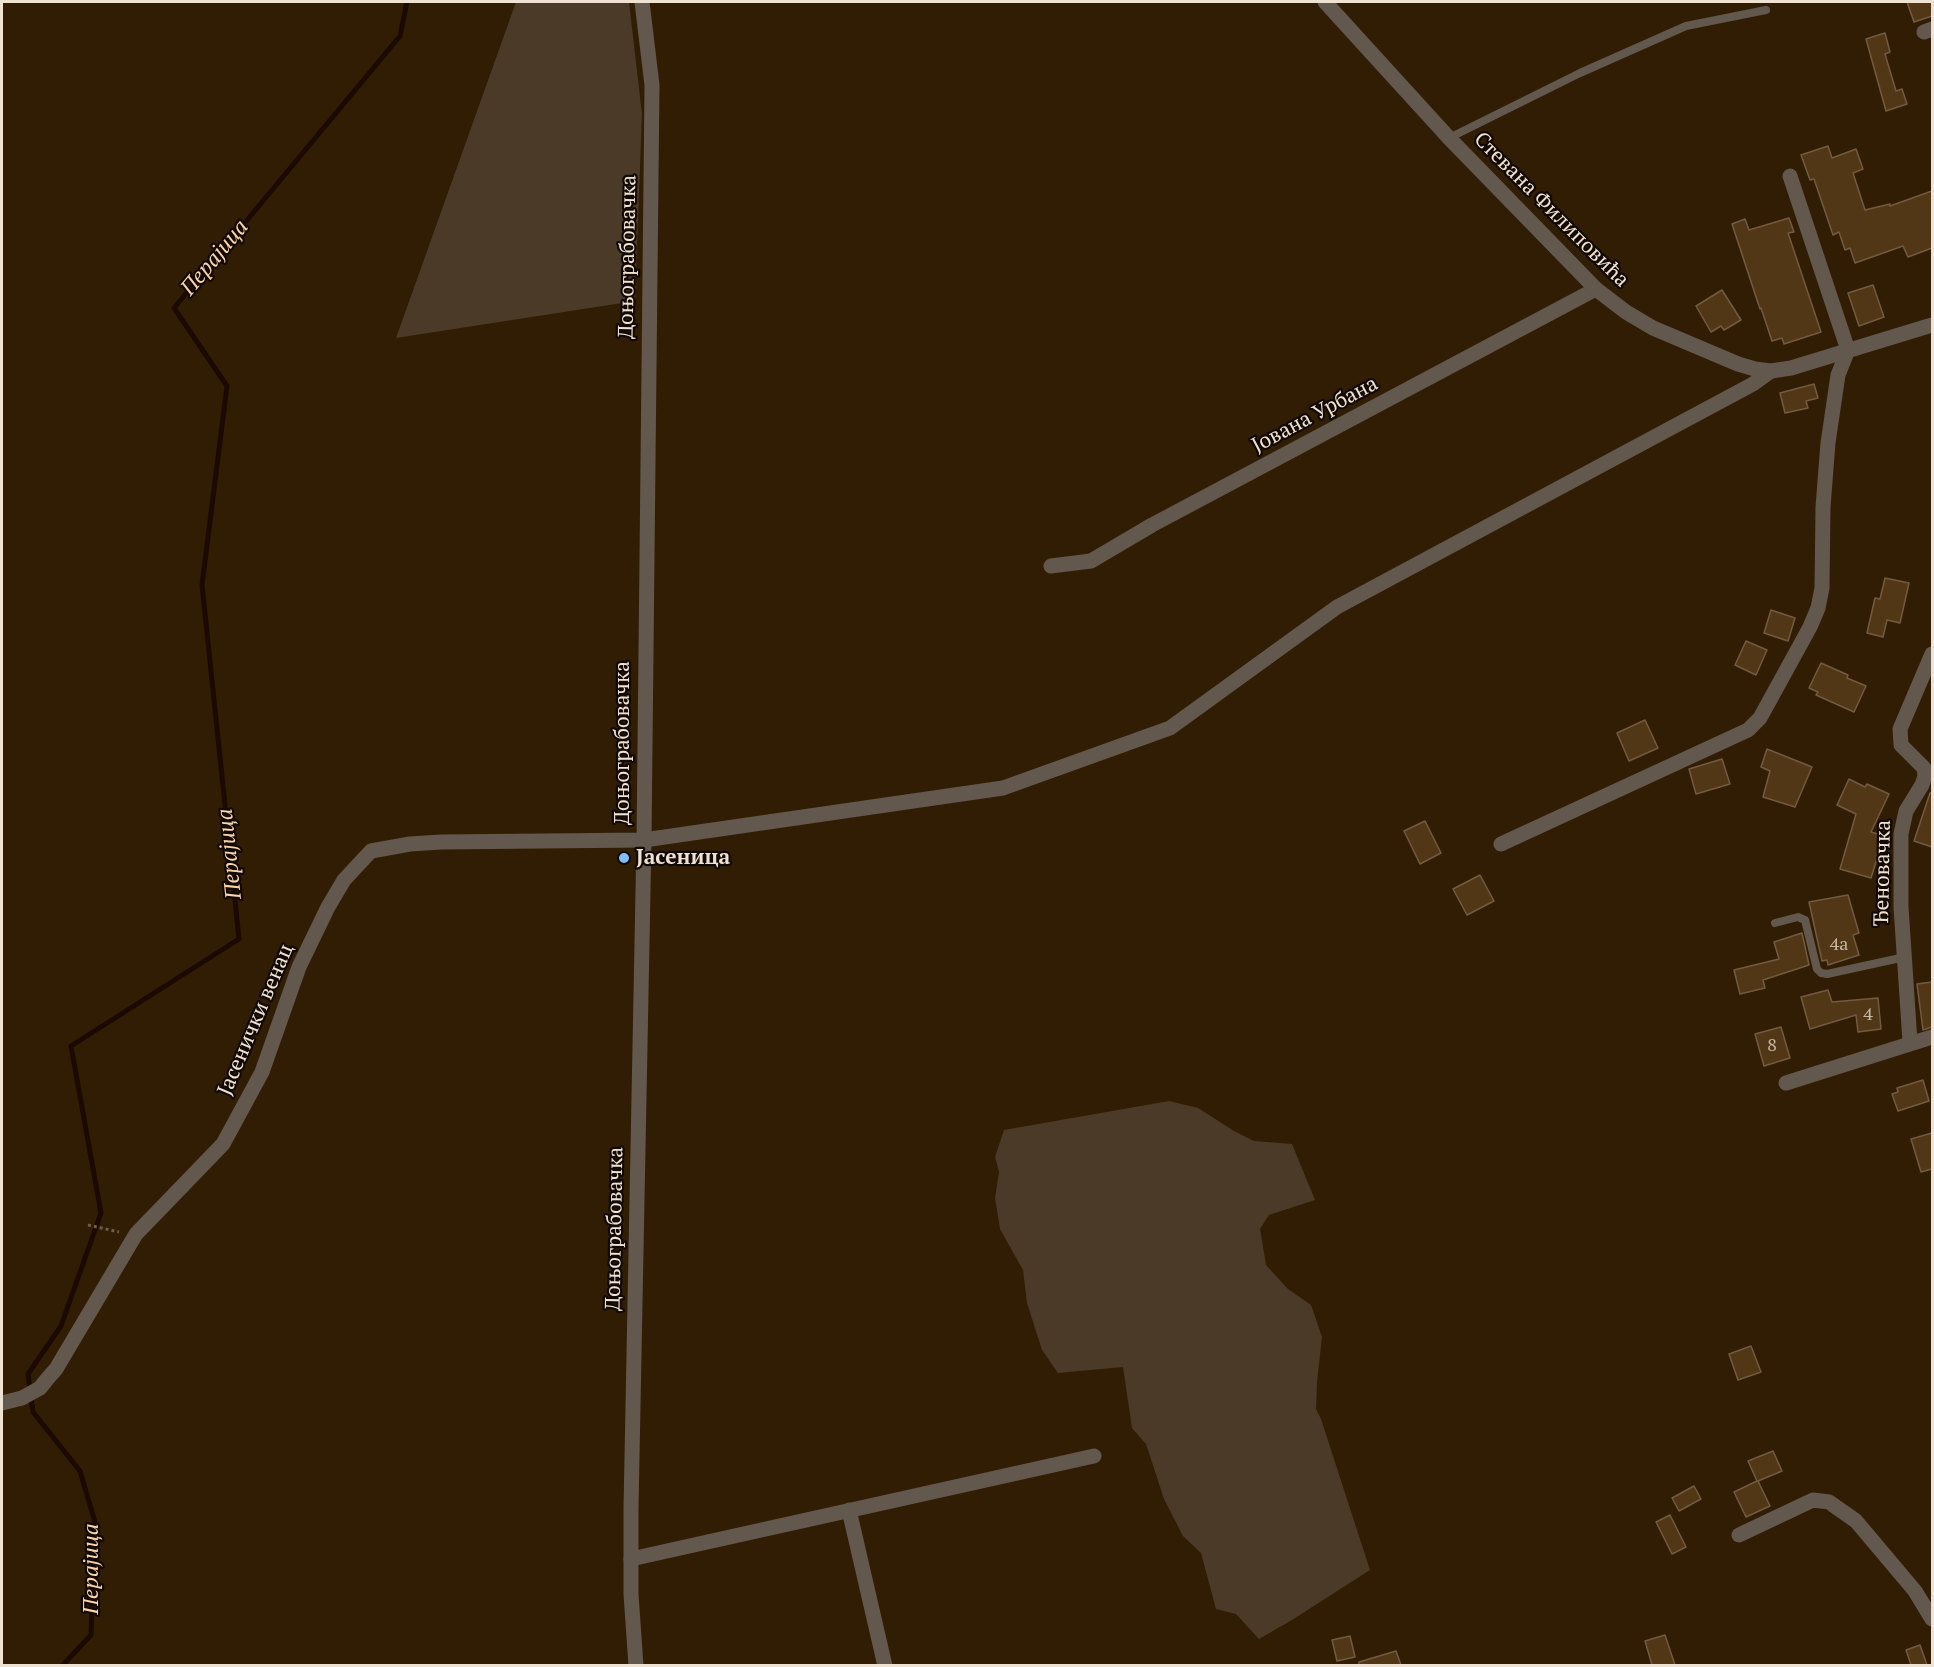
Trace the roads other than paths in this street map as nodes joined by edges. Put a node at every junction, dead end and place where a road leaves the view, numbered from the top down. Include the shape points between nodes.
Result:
1 (642, 2) edge
2 (1325, 2) edge
3 (1766, 10) dead end
4 (1449, 138) junction
5 (1790, 176) dead end
6 (1596, 290) junction
7 (1932, 325) edge
8 (1848, 350) junction
9 (1771, 371) junction
10 (1051, 566) dead end
11 (1932, 654) edge
12 (644, 840) junction
13 (1501, 844) dead end
14 (1774, 923) dead end
15 (1905, 957) junction
16 (1932, 1037) edge
17 (1910, 1042) junction
18 (1786, 1083) dead end
19 (2, 1403) edge
20 (1094, 1456) dead end
21 (849, 1510) junction
22 (1739, 1535) dead end
23 (631, 1558) junction
24 (1932, 1618) edge
25 (636, 1665) edge
26 (885, 1665) edge

1 - 12 street, Доњограбовачка via 652,85
2 - 4 street, Стевана Филиповића
3 - 4 lane via 1686,26
4 - 6 street, Стевана Филиповића
5 - 8 street
6 - 9 street, Стевана Филиповића via 1653,328 1738,364
6 - 10 street, Јована Урбана via 1091,561
7 - 8 street, Стевана Филиповића
8 - 9 street, Стевана Филиповића
8 - 13 street via 1838,375 1828,443 1820,598 1810,627 1760,718 1748,730 1726,741
9 - 12 street, Јасенички венац via 1337,607 1170,728 1003,788
11 - 15 street, Ђеновачка via 1900,729 1901,746 1924,768 1925,776 1903,819 1901,907
12 - 19 street, Јасенички венац via 441,842 371,851 344,880 328,907 299,967 262,1072 223,1144 136,1234 56,1369 40,1388
12 - 23 street, Доњограбовачка
14 - 15 lane via 1798,917 1805,920 1821,974
15 - 17 street, Ђеновачка
16 - 17 street
17 - 18 street
20 - 21 street
21 - 23 street
21 - 26 street
22 - 24 street via 1813,1500 1829,1502 1856,1521 1915,1591
23 - 25 street, Доњограбовачка

